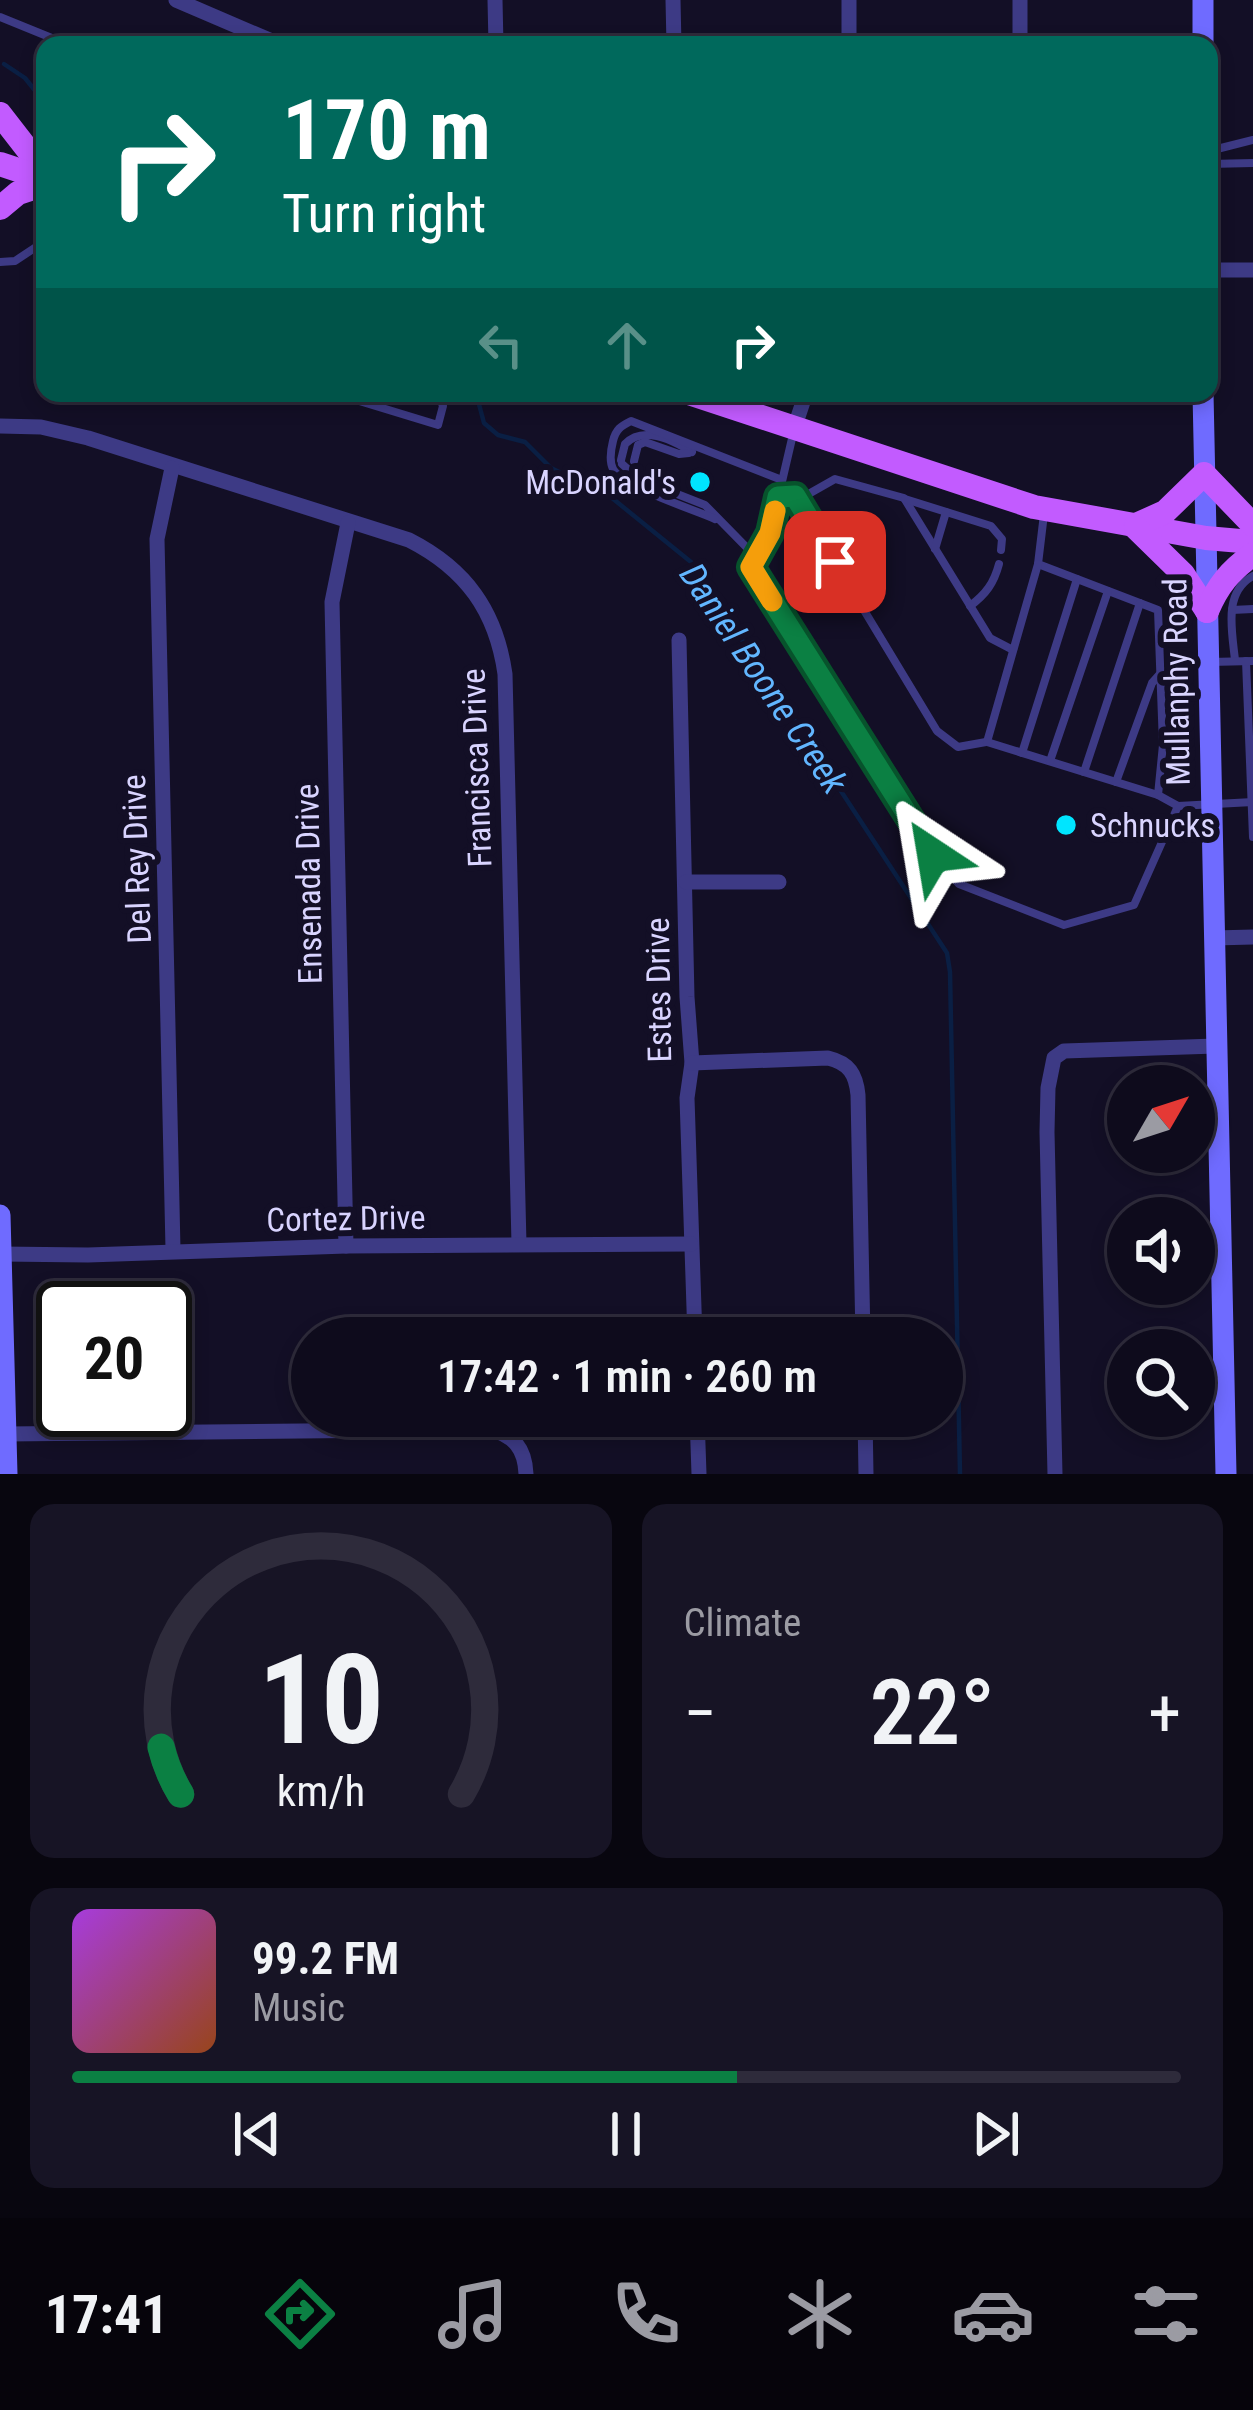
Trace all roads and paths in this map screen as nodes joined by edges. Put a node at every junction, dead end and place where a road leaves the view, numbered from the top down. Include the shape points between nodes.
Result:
1 (176, 0) edge
2 (495, 0) edge
3 (673, 0) edge
4 (849, 0) edge
5 (1020, 0) edge
6 (1203, 0) edge
7 (207, 6) edge
8 (0, 16) edge
9 (52, 36) edge
10 (264, 36) edge
11 (496, 36) edge
12 (674, 36) edge
13 (849, 36) edge
14 (1020, 36) edge
15 (1203, 36) edge
16 (0, 114) edge
17 (1253, 140) edge
18 (1218, 149) edge
19 (1253, 163) edge
20 (0, 164) edge
21 (1218, 164) edge
22 (36, 165) edge
23 (36, 175) edge
24 (36, 183) edge
25 (0, 208) edge
26 (36, 247) edge
27 (0, 262) edge
28 (1253, 270) edge
29 (1218, 271) edge
30 (363, 402) edge
31 (441, 402) edge
32 (715, 402) edge
33 (803, 402) edge
34 (1204, 402) edge
35 (0, 426) edge
36 (794, 429) junction
37 (697, 450) junction
38 (172, 468) junction
39 (1204, 474) junction
40 (639, 479) junction
41 (782, 480) junction
42 (795, 496) junction
43 (778, 497) junction
44 (904, 498) junction
45 (1045, 509) junction
46 (946, 512) junction
47 (715, 518) junction
48 (348, 523) junction
49 (1253, 525) edge
50 (1134, 526) junction
51 (1206, 538) junction
52 (1253, 542) edge
53 (935, 550) junction
54 (1001, 550) dead end
55 (1253, 554) edge
56 (756, 557) junction
57 (999, 564) dead end
58 (1038, 564) junction
59 (1253, 576) edge
60 (1077, 579) junction
61 (1108, 591) junction
62 (1140, 603) junction
63 (970, 606) junction
64 (1253, 609) edge
65 (1220, 611) junction
66 (1232, 638) junction
67 (679, 640) dead end
68 (1013, 650) junction
69 (1209, 650) junction
70 (1245, 661) edge
71 (1160, 674) junction
72 (987, 742) junction
73 (1022, 752) junction
74 (1050, 761) junction
75 (1084, 772) junction
76 (1116, 782) junction
77 (1158, 795) junction
78 (1253, 802) edge
79 (1211, 804) junction
80 (1178, 806) junction
81 (1253, 837) edge
82 (686, 882) junction
83 (779, 882) dead end
84 (1253, 937) edge
85 (1214, 938) junction
86 (1216, 1046) junction
87 (692, 1063) junction
88 (0, 1215) edge
89 (519, 1244) junction
90 (691, 1244) junction
91 (346, 1246) junction
92 (173, 1249) junction
93 (1, 1254) edge
94 (693, 1317) edge
95 (863, 1317) edge
96 (6, 1435) junction
97 (698, 1437) edge
98 (865, 1437) edge
99 (8, 1474) edge
100 (526, 1474) edge
101 (699, 1474) edge
102 (866, 1474) edge
103 (1054, 1474) edge
104 (1226, 1474) edge

1 - 7 street
2 - 11 street
3 - 12 street
4 - 13 street
5 - 14 street
6 - 15 street
7 - 10 street
8 - 9 lane
16 - 22 main road
17 - 18 lane
19 - 21 lane
20 - 23 main road
24 - 25 main road
26 - 27 lane
28 - 29 street
30 - 31 lane via 438,425
32 - 36 main road
33 - 36 street
34 - 39 street, Mullanphy Road
35 - 38 street, Francisca Drive via 88,438
36 - 41 lane
36 - 45 main road
37 - 40 lane via 680,454 641,443
37 - 40 lane via 652,435 627,440 621,462
37 - 41 lane
37 - 47 lane via 631,421 616,432 610,455 625,480
38 - 48 street, Francisca Drive
38 - 92 street, Del Rey Drive via 157,539
39 - 49 main road
39 - 50 main road via 1165,512
39 - 51 street, Mullanphy Road
40 - 47 lane via 705,505
41 - 43 lane
42 - 43 lane
42 - 44 lane via 835,479
42 - 72 lane via 938,730 958,747
43 - 56 lane
44 - 46 lane
44 - 53 lane
45 - 50 main road
45 - 58 lane
46 - 53 lane
46 - 54 lane via 991,526
47 - 56 lane
48 - 89 street, Francisca Drive via 409,540 452,568 482,602 501,647
48 - 91 street, Ensenada Drive via 332,602
50 - 51 main road
50 - 65 main road
51 - 52 main road
51 - 65 street, Mullanphy Road
53 - 63 lane
55 - 65 main road via 1230,571
56 - 80 lane via 751,567 890,790 959,884 1064,925 1134,905
57 - 63 lane
58 - 60 lane
58 - 68 lane
59 - 65 lane
60 - 61 lane
60 - 73 lane
61 - 62 lane
61 - 74 lane
62 - 71 lane via 1157,610
62 - 75 lane
63 - 68 lane via 990,638
64 - 65 lane
65 - 66 lane
65 - 69 street, Mullanphy Road
66 - 69 lane
66 - 70 lane
67 - 82 street, Estes Drive
68 - 72 lane
69 - 70 lane
69 - 79 street, Mullanphy Road
70 - 78 lane
71 - 76 lane
71 - 77 lane
72 - 73 lane
73 - 74 lane
74 - 75 lane
75 - 76 lane
76 - 77 lane
77 - 80 lane
78 - 79 lane
78 - 81 lane
79 - 80 lane
79 - 85 street, Mullanphy Road
82 - 83 street
82 - 87 street, Estes Drive
84 - 85 street
85 - 86 street, Mullanphy Road
86 - 103 street via 1064,1051 1054,1058 1047,1132
86 - 104 street, Mullanphy Road
87 - 90 street, Estes Drive
87 - 95 street via 828,1058 851,1070
88 - 93 street
89 - 90 street, Cortez Drive
89 - 91 street, Cortez Drive
90 - 94 street, Estes Drive
91 - 92 street, Cortez Drive
92 - 93 street, Cortez Drive
93 - 96 street
96 - 99 street
96 - 100 street via 490,1429 522,1450
97 - 101 street
98 - 102 street

